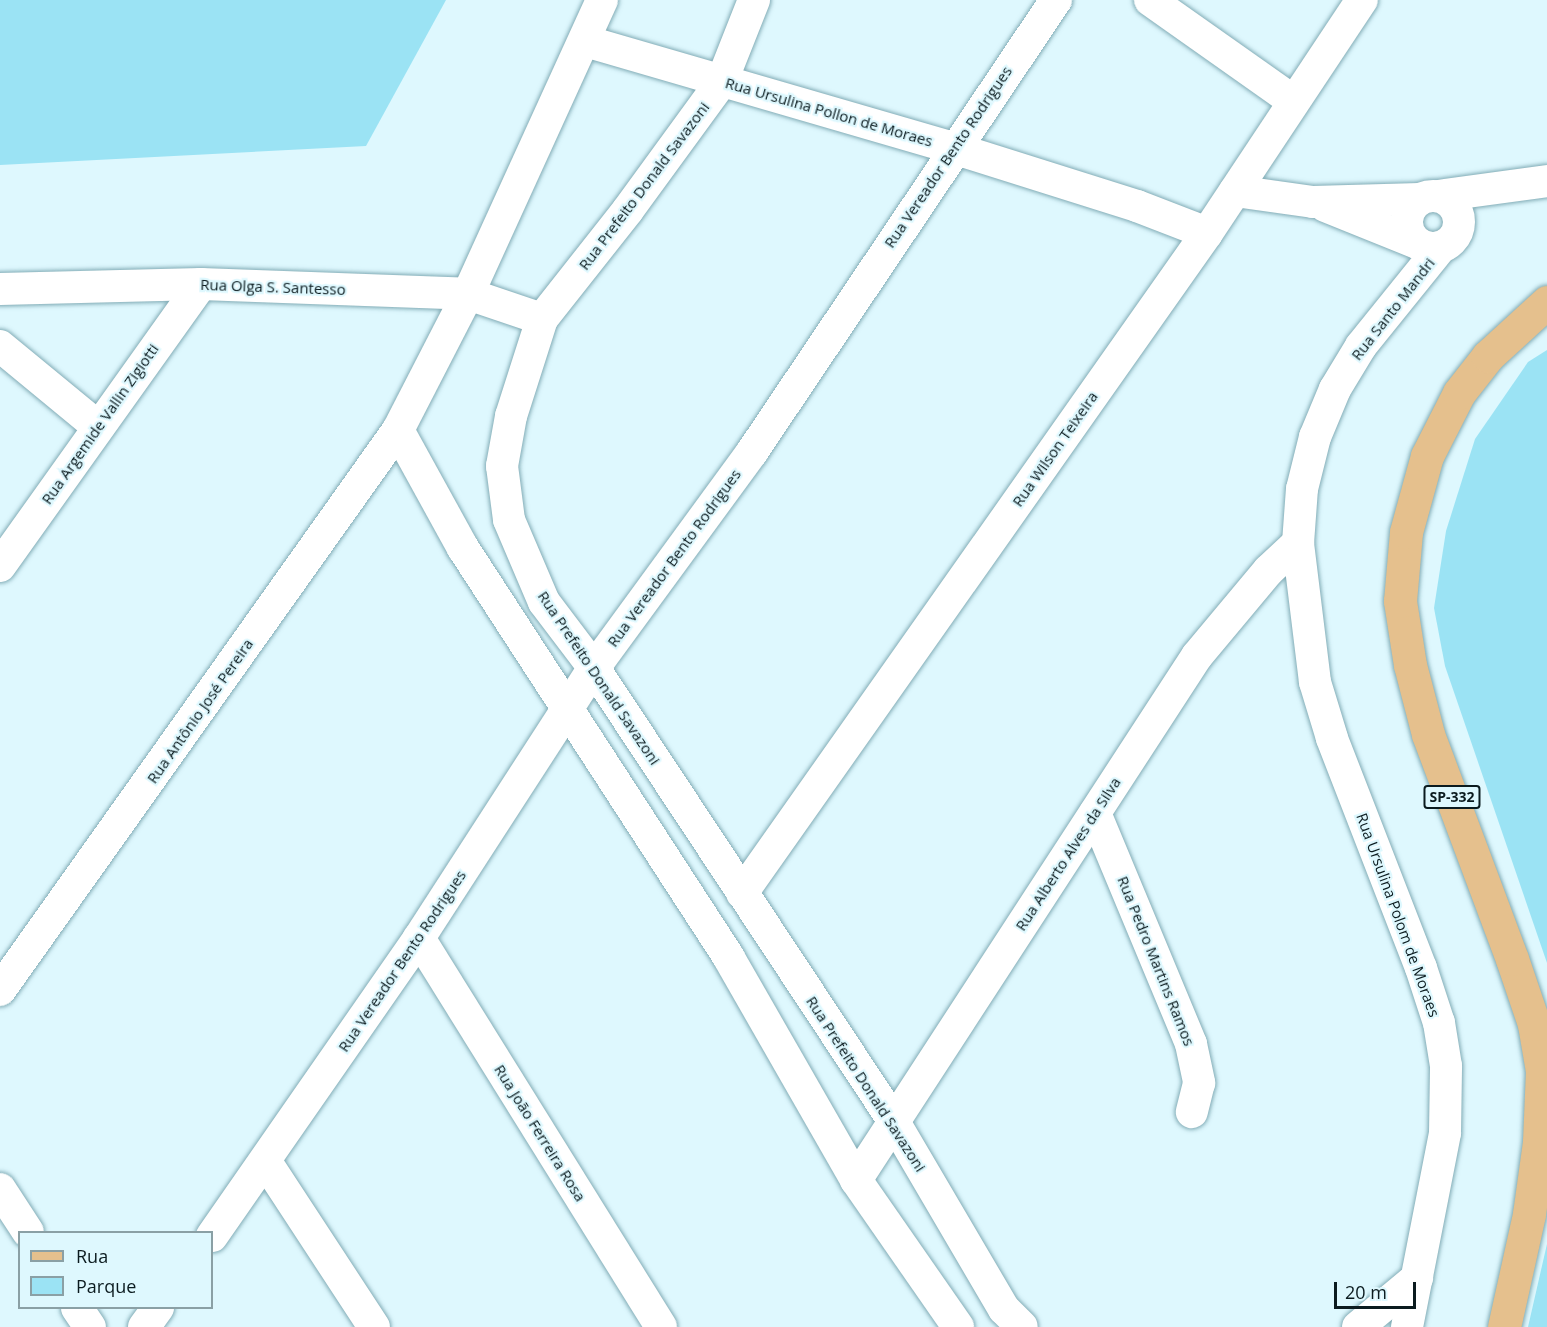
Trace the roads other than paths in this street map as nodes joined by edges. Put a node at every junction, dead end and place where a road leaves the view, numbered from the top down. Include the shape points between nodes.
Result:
1 (602, 0) edge
2 (754, 0) edge
3 (1150, 0) edge
4 (1362, 0) edge
5 (1050, 4) edge
6 (585, 41) junction
7 (722, 81) junction
8 (1293, 101) junction
9 (953, 148) junction
10 (1547, 181) edge
11 (1515, 187) junction
12 (1235, 191) junction
13 (1429, 198) junction
14 (1313, 202) junction
15 (1207, 233) junction
16 (1438, 240) junction
17 (201, 284) junction
18 (0, 289) edge
19 (468, 294) junction
20 (1547, 302) edge
21 (542, 319) junction
22 (0, 345) edge
23 (97, 426) junction
24 (398, 430) junction
25 (1298, 543) junction
26 (0, 566) edge
27 (594, 668) junction
28 (569, 709) junction
29 (1095, 813) junction
30 (742, 893) junction
31 (419, 938) junction
32 (0, 990) edge
33 (1192, 1112) dead end
34 (893, 1120) junction
35 (266, 1162) junction
36 (856, 1180) junction
37 (0, 1189) edge
38 (27, 1231) edge
39 (213, 1235) edge
40 (1418, 1278) junction
41 (78, 1309) edge
42 (157, 1309) edge
43 (90, 1327) edge
44 (144, 1327) edge
45 (374, 1327) edge
46 (662, 1327) edge
47 (958, 1327) edge
48 (1022, 1327) edge
49 (1358, 1327) edge
50 (1407, 1327) edge
51 (1504, 1327) edge

1 - 6 street
2 - 7 street, Rua Prefeito Donald Savazoni
3 - 8 street
4 - 8 street, Rua Wilson Teixeira
5 - 9 street, Rua Vereador Bento Rodrigues
6 - 7 street, Rua Ursulina Pollon de Moraes
6 - 19 street
7 - 9 street, Rua Ursulina Pollon de Moraes
7 - 21 street, Rua Prefeito Donald Savazoni
8 - 12 street, Rua Wilson Teixeira
9 - 15 street, Rua Ursulina Pollon de Moraes via 1137,206
9 - 27 street, Rua Vereador Bento Rodrigues via 752,452
10 - 11 street
11 - 13 street
11 - 16 street, Rua Santo Mandri
12 - 14 street
12 - 15 street, Rua Wilson Teixeira
13 - 14 street
13 - 16 street via 1457,213
13 - 16 street via 1408,212 1407,221
14 - 16 street
15 - 30 street, Rua Wilson Teixeira
16 - 25 street, Rua Santo Mandri via 1361,346 1335,389 1315,437 1302,489
17 - 18 street, Rua Olga S. Santesso
17 - 19 street, Rua Olga S. Santesso
17 - 23 street, Rua Argemide Vallin Zigiotti
19 - 21 street, Rua Olga S. Santesso
19 - 24 street
20 - 51 main road, SP-332 via 1488,356 1460,393 1427,456 1406,532 1400,601 1410,665 1428,734 1534,1024 1542,1071 1539,1142 1529,1214
21 - 27 street, Rua Prefeito Donald Savazoni via 511,416 501,466 508,510 544,602
22 - 23 street
23 - 26 street, Rua Argemide Vallin Zigiotti
24 - 28 street via 463,548
24 - 32 street, Rua Antônio José Pereira
25 - 29 street, Rua Alberto Alves da Silva via 1269,570 1197,656
25 - 40 street, Rua Ursulina Polom de Moraes via 1315,682 1332,738 1421,968 1446,1066 1444,1132
27 - 28 street, Rua Vereador Bento Rodrigues
27 - 30 street, Rua Prefeito Donald Savazoni
28 - 31 street, Rua Vereador Bento Rodrigues
28 - 36 street via 729,958
29 - 33 street, Rua Pedro Martins Ramos via 1191,1044 1199,1083
29 - 34 street, Rua Alberto Alves da Silva
30 - 34 street, Rua Prefeito Donald Savazoni
31 - 35 street, Rua Vereador Bento Rodrigues
31 - 46 street, Rua João Ferreira Rosa
34 - 36 street, Rua Alberto Alves da Silva
34 - 48 street, Rua Prefeito Donald Savazoni via 1004,1309
35 - 39 street, Rua Vereador Bento Rodrigues
35 - 45 street
36 - 47 street
37 - 38 street
40 - 49 street
40 - 50 street, Rua Ursulina Polom de Moraes
41 - 43 street
42 - 44 street

